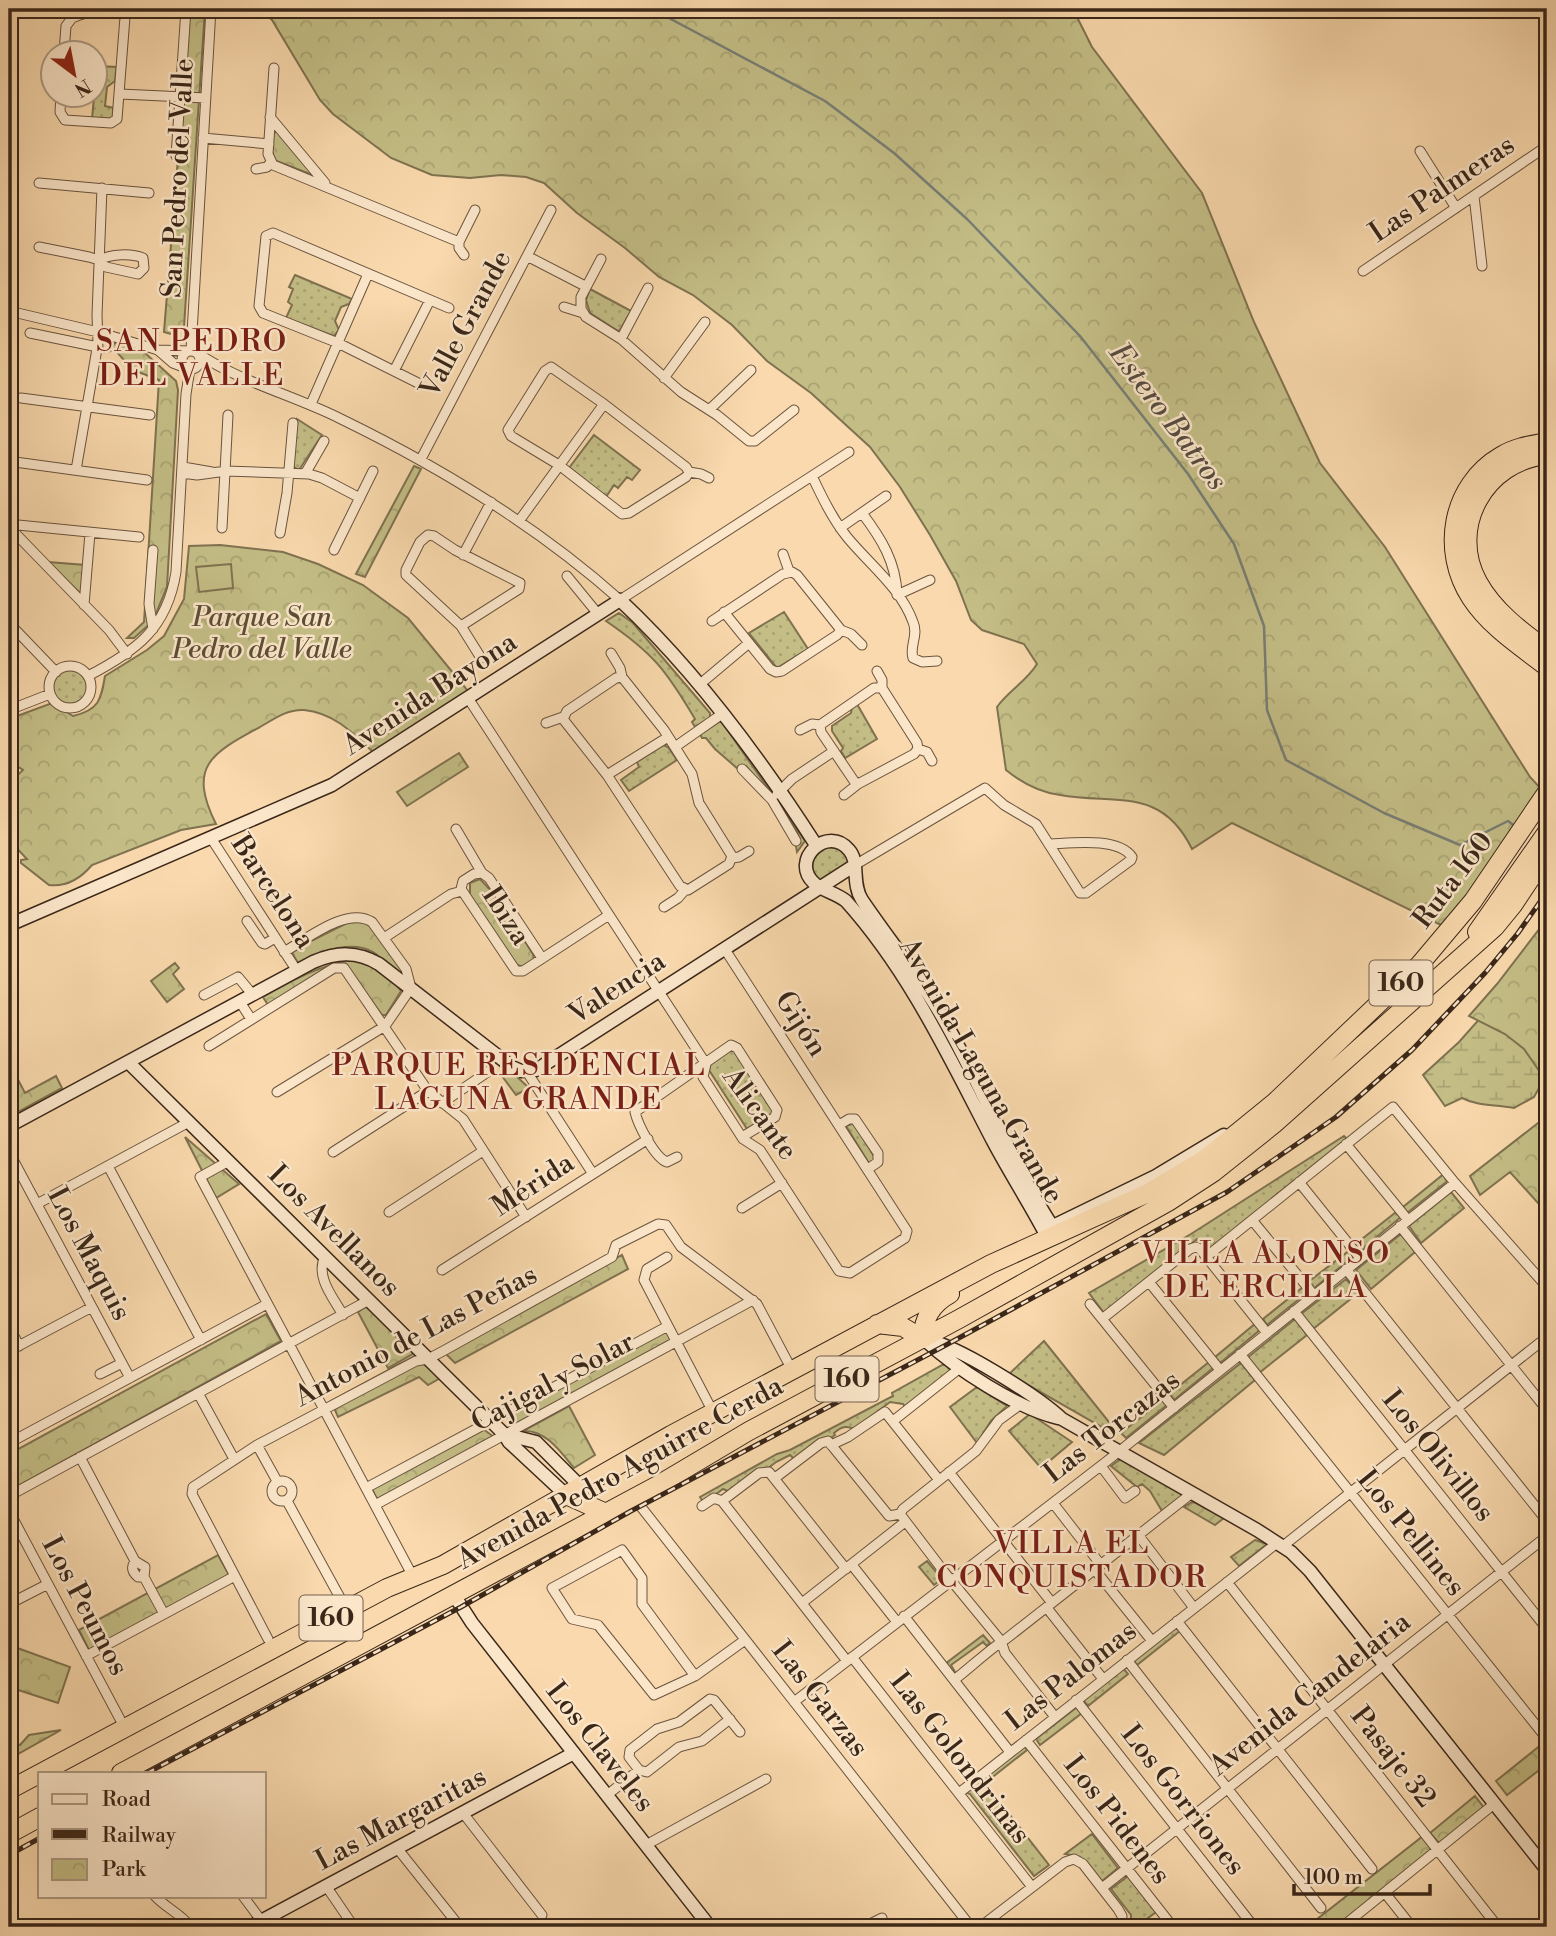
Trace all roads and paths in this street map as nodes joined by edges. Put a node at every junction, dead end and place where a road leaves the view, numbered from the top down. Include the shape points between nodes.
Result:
1 (186, 9) edge
2 (211, 9) edge
3 (65, 38) edge
4 (274, 68) dead end
5 (120, 94) junction
6 (180, 97) junction
7 (206, 98) junction
8 (61, 108) edge
9 (270, 117) junction
10 (203, 138) junction
11 (269, 144) junction
12 (1547, 146) edge
13 (1420, 151) dead end
14 (176, 156) dead end
15 (271, 162) junction
16 (256, 169) dead end
17 (39, 183) dead end
18 (328, 186) junction
19 (102, 188) junction
20 (149, 192) dead end
21 (1474, 196) junction
22 (1456, 208) junction
23 (475, 210) dead end
24 (551, 210) dead end
25 (459, 242) junction
26 (39, 247) dead end
27 (464, 255) dead end
28 (527, 256) junction
29 (601, 259) dead end
30 (99, 260) junction
31 (1482, 266) dead end
32 (1363, 271) dead end
33 (368, 274) junction
34 (585, 286) junction
35 (648, 288) dead end
36 (430, 300) junction
37 (564, 307) dead end
38 (449, 308) dead end
39 (9, 311) edge
40 (583, 313) junction
41 (705, 322) dead end
42 (98, 332) junction
43 (30, 334) dead end
44 (621, 339) junction
45 (338, 344) junction
46 (98, 347) junction
47 (158, 350) junction
48 (193, 352) junction
49 (218, 367) junction
50 (191, 368) junction
51 (751, 370) dead end
52 (394, 371) junction
53 (664, 378) junction
54 (418, 383) dead end
55 (21, 398) dead end
56 (311, 404) junction
57 (604, 404) junction
58 (87, 407) junction
59 (709, 410) junction
60 (794, 410) dead end
61 (150, 415) dead end
62 (228, 415) dead end
63 (293, 423) dead end
64 (324, 441) dead end
65 (849, 452) dead end
66 (1546, 452) edge
67 (421, 459) junction
68 (15, 462) dead end
69 (558, 466) junction
70 (76, 470) junction
71 (183, 470) junction
72 (226, 471) junction
73 (373, 471) dead end
74 (689, 472) junction
75 (289, 473) junction
76 (304, 474) junction
77 (812, 476) junction
78 (709, 478) dead end
79 (147, 480) dead end
80 (886, 496) dead end
81 (360, 498) junction
82 (491, 502) junction
83 (862, 513) junction
84 (519, 520) junction
85 (222, 528) dead end
86 (841, 528) junction
87 (90, 533) junction
88 (280, 533) dead end
89 (139, 537) dead end
90 (153, 550) dead end
91 (334, 550) dead end
92 (783, 554) dead end
93 (463, 555) junction
94 (789, 572) junction
95 (567, 576) dead end
96 (930, 580) dead end
97 (897, 595) junction
98 (620, 600) junction
99 (85, 605) junction
100 (724, 612) junction
101 (598, 614) junction
102 (712, 621) dead end
103 (9, 622) edge
104 (461, 626) junction
105 (153, 629) junction
106 (841, 630) junction
107 (749, 643) junction
108 (862, 645) dead end
109 (130, 653) junction
110 (611, 653) dead end
111 (481, 658) dead end
112 (937, 661) dead end
113 (1547, 661) edge
114 (57, 671) junction
115 (877, 671) dead end
116 (88, 676) junction
117 (622, 677) junction
118 (699, 685) junction
119 (882, 688) junction
120 (50, 694) junction
121 (468, 698) junction
122 (9, 710) edge
123 (722, 715) junction
124 (563, 717) junction
125 (546, 723) dead end
126 (820, 725) junction
127 (800, 730) dead end
128 (668, 737) junction
129 (674, 747) junction
130 (918, 748) junction
131 (834, 751) junction
132 (932, 761) dead end
133 (742, 769) dead end
134 (607, 775) junction
135 (858, 784) junction
136 (1547, 792) edge
137 (844, 794) dead end
138 (776, 795) junction
139 (456, 829) dead end
140 (1547, 832) edge
141 (211, 838) junction
142 (796, 841) dead end
143 (1051, 844) junction
144 (816, 845) junction
145 (749, 851) dead end
146 (1541, 855) edge
147 (732, 858) junction
148 (855, 865) junction
149 (482, 873) junction
150 (820, 887) junction
151 (685, 890) junction
152 (462, 891) junction
153 (664, 907) dead end
154 (609, 915) junction
155 (247, 921) dead end
156 (9, 925) edge
157 (384, 937) junction
158 (275, 938) junction
159 (724, 948) junction
160 (284, 952) junction
161 (542, 958) junction
162 (297, 971) junction
163 (411, 988) junction
164 (659, 991) junction
165 (204, 995) dead end
166 (253, 995) junction
167 (240, 1002) junction
168 (251, 1019) junction
169 (385, 1026) junction
170 (209, 1046) dead end
171 (128, 1062) junction
172 (706, 1064) junction
173 (489, 1071) dead end
174 (527, 1072) junction
175 (428, 1091) junction
176 (277, 1092) dead end
177 (442, 1103) junction
178 (1274, 1114) junction
179 (189, 1122) junction
180 (839, 1125) junction
181 (9, 1126) edge
182 (742, 1137) junction
183 (648, 1139) junction
184 (1346, 1144) junction
185 (483, 1151) junction
186 (9, 1152) edge
187 (333, 1152) dead end
188 (677, 1157) dead end
189 (229, 1161) junction
190 (108, 1166) junction
191 (868, 1169) junction
192 (593, 1174) junction
193 (1300, 1182) junction
194 (782, 1183) junction
195 (1455, 1183) junction
196 (37, 1204) junction
197 (742, 1208) dead end
198 (388, 1212) dead end
199 (526, 1217) junction
200 (1252, 1220) junction
201 (1404, 1223) junction
202 (1043, 1234) junction
203 (879, 1255) joint
204 (325, 1256) junction
205 (1206, 1256) junction
206 (667, 1257) dead end
207 (1360, 1258) junction
208 (1346, 1269) junction
209 (442, 1270) dead end
210 (1149, 1282) junction
211 (1547, 1287) edge
212 (1314, 1295) junction
213 (369, 1300) junction
214 (753, 1300) junction
215 (267, 1304) junction
216 (1090, 1304) dead end
217 (92, 1307) junction
218 (1294, 1311) junction
219 (343, 1315) junction
220 (1102, 1319) junction
221 (877, 1324) junction
222 (9, 1326) edge
223 (668, 1326) junction
224 (1267, 1333) junction
225 (1547, 1336) edge
226 (923, 1339) junction
227 (201, 1340) junction
228 (676, 1342) junction
229 (289, 1344) junction
230 (19, 1346) junction
231 (9, 1351) edge
232 (1240, 1354) junction
233 (428, 1359) junction
234 (122, 1363) junction
235 (1511, 1365) junction
236 (960, 1368) junction
237 (792, 1370) junction
238 (1220, 1370) junction
239 (100, 1374) dead end
240 (130, 1378) junction
241 (198, 1393) junction
242 (1021, 1404) junction
243 (1174, 1408) junction
244 (1457, 1408) junction
245 (324, 1410) junction
246 (1547, 1410) edge
247 (713, 1412) junction
248 (1062, 1419) junction
249 (491, 1421) junction
250 (893, 1421) junction
251 (504, 1434) junction
252 (9, 1443) edge
253 (257, 1445) junction
254 (831, 1445) junction
255 (1404, 1450) junction
256 (1119, 1451) junction
257 (80, 1457) junction
258 (234, 1459) junction
259 (1101, 1466) junction
260 (949, 1472) junction
261 (775, 1478) junction
262 (939, 1480) junction
263 (366, 1488) junction
264 (574, 1491) junction
265 (1135, 1491) dead end
266 (1192, 1493) junction
267 (1350, 1493) junction
268 (9, 1496) edge
269 (634, 1498) junction
270 (722, 1501) junction
271 (1053, 1503) junction
272 (375, 1505) junction
273 (702, 1506) dead end
274 (9, 1511) edge
275 (606, 1514) junction
276 (903, 1518) junction
277 (1547, 1521) edge
278 (1139, 1536) junction
279 (1547, 1536) edge
280 (1004, 1542) junction
281 (1280, 1544) junction
282 (849, 1567) junction
283 (1098, 1567) junction
284 (410, 1569) dead end
285 (1502, 1572) junction
286 (235, 1576) junction
287 (950, 1580) junction
288 (1227, 1582) junction
289 (48, 1584) junction
290 (454, 1595) junction
291 (802, 1603) junction
292 (9, 1604) edge
293 (344, 1605) dead end
294 (1050, 1605) junction
295 (1194, 1608) junction
296 (164, 1615) junction
297 (1448, 1615) junction
298 (900, 1619) junction
299 (1177, 1621) junction
300 (1547, 1629) edge
301 (268, 1639) dead end
302 (745, 1640) junction
303 (1001, 1641) junction
304 (1152, 1641) junction
305 (86, 1656) junction
306 (849, 1659) junction
307 (1127, 1660) junction
308 (1384, 1665) junction
309 (695, 1676) junction
310 (1103, 1679) junction
311 (954, 1681) junction
312 (1076, 1700) junction
313 (794, 1702) junction
314 (1327, 1710) junction
315 (1055, 1717) junction
316 (730, 1719) junction
317 (121, 1721) dead end
318 (740, 1732) dead end
319 (1547, 1739) edge
320 (1026, 1740) junction
321 (1278, 1749) junction
322 (1010, 1752) junction
323 (574, 1753) junction
324 (639, 1770) junction
325 (43, 1772) edge
326 (123, 1772) edge
327 (38, 1775) edge
328 (765, 1779) dead end
329 (1227, 1789) junction
330 (9, 1790) edge
331 (959, 1793) junction
332 (607, 1795) junction
333 (1494, 1804) junction
334 (463, 1813) junction
335 (38, 1818) edge
336 (1177, 1829) junction
337 (9, 1834) edge
338 (646, 1845) junction
339 (397, 1848) junction
340 (1438, 1850) junction
341 (1127, 1868) junction
342 (1372, 1869) dead end
343 (1547, 1870) edge
344 (326, 1886) junction
345 (1032, 1886) junction
346 (1102, 1888) junction
347 (1385, 1893) junction
348 (157, 1898) edge
349 (244, 1898) edge
350 (1321, 1908) dead end
351 (542, 1915) dead end
352 (882, 1918) dead end
353 (264, 1924) edge
354 (1122, 1924) edge
355 (191, 1927) edge
356 (250, 1927) edge
357 (354, 1927) edge
358 (460, 1927) edge
359 (710, 1927) edge
360 (864, 1927) edge
361 (971, 1927) edge
362 (980, 1927) edge
363 (1173, 1927) edge
364 (1254, 1927) edge
365 (1342, 1927) edge
366 (1412, 1927) edge
367 (1498, 1927) edge

1 - 6 street, San Pedro del Valle
2 - 7 street, San Pedro del Valle
3 - 5 street via 72,18 122,13 126,22
4 - 9 street
5 - 6 street
5 - 8 street via 118,117 111,123 65,120
6 - 7 street
6 - 14 street, San Pedro del Valle
7 - 10 street, San Pedro del Valle
9 - 11 street
9 - 18 street
10 - 11 street
10 - 48 street, San Pedro del Valle
11 - 15 street
12 - 21 street, Las Palmeras
13 - 22 street
15 - 16 street
15 - 18 street
17 - 19 street
18 - 25 street
19 - 20 street
19 - 30 street
21 - 22 street, Las Palmeras
21 - 31 street
22 - 32 street, Las Palmeras
23 - 25 street
24 - 28 street, Valle Grande
25 - 27 street
26 - 30 street
28 - 34 street
28 - 67 street, Valle Grande
29 - 34 street
30 - 42 street
33 - 36 street
33 - 45 street
33 - 45 street via 273,233 266,236 261,312
34 - 40 street
35 - 44 street
36 - 38 street
36 - 52 street
37 - 40 street
39 - 42 street
40 - 44 street
41 - 53 street
42 - 46 street
42 - 47 street
43 - 46 street
44 - 53 street
45 - 52 street
45 - 56 street
46 - 58 street
47 - 48 street
47 - 50 street via 173,363
48 - 49 street
48 - 50 street via 200,363
48 - 50 street via 184,354 182,360
49 - 50 street
49 - 56 street
50 - 71 street
51 - 59 street
52 - 54 street
53 - 59 street
55 - 58 street
56 - 67 street
57 - 69 street
57 - 69 street via 554,368 545,371 509,432
57 - 74 street
58 - 61 street
58 - 70 street
59 - 60 street via 751,442
62 - 72 street
63 - 75 street
64 - 76 street
65 - 77 street, Avenida Bayona
66 - 113 highway via 1508,452 1481,471 1460,505 1453,544 1459,574 1478,607 1502,632
67 - 82 street
68 - 70 street
69 - 74 street via 624,514
69 - 84 street
70 - 79 street
71 - 72 street via 197,475
71 - 105 street via 174,586
72 - 75 street
72 - 85 street
73 - 81 street
74 - 78 street
75 - 76 street
75 - 88 street
76 - 81 street
77 - 86 street
77 - 98 street, Avenida Bayona
80 - 83 street
81 - 91 street
82 - 84 street
82 - 93 street
83 - 86 street
83 - 97 street via 890,557
84 - 98 street
86 - 97 street
87 - 89 street
87 - 99 street
87 - 99 street via 18,525 12,530
90 - 105 street via 149,611
92 - 94 street
93 - 104 street via 520,585
93 - 104 street via 428,535 405,572
94 - 100 street
94 - 106 street via 797,575
95 - 101 street
96 - 97 street
97 - 112 street via 915,628 913,658
98 - 101 main road, Avenida Bayona
98 - 118 main road
99 - 109 street via 118,635
100 - 102 street
100 - 107 street
101 - 121 main road, Avenida Bayona
103 - 114 street
104 - 111 street
105 - 109 street
106 - 107 street via 779,672
106 - 108 street
107 - 118 street
109 - 116 street
110 - 117 street
114 - 116 street via 71,666
114 - 120 street
115 - 119 street
116 - 120 street via 91,692 78,707 61,706
117 - 124 street
117 - 128 street
118 - 123 main road
119 - 126 street via 874,688
119 - 130 street
120 - 122 street
121 - 141 main road, Avenida Bayona via 332,785
121 - 154 street, Alicante
123 - 129 street
123 - 138 main road
124 - 125 street
124 - 134 street
126 - 127 street
126 - 131 street
128 - 129 street
128 - 134 street
129 - 147 street via 694,778 701,807
130 - 132 street
130 - 135 street
131 - 135 street
131 - 138 street
133 - 138 street
134 - 151 street
135 - 137 street
136 - 178 highway, Ruta 160 / 160 via 1473,901 1420,964
138 - 142 street
138 - 144 main road
139 - 149 street
140 - 146 highway, Ruta 160 / 160
141 - 156 main road, Avenida Bayona
141 - 158 street, Barcelona
143 - 143 street via 1106,844 1132,857 1082,894
143 - 148 street, Valencia via 1032,820 985,788
144 - 148 main road via 826,841 841,844 850,850
144 - 150 main road via 806,867 810,879
145 - 147 street
146 - 178 highway, Ruta 160 / 160 via 1420,994
147 - 151 street
148 - 150 main road, Valencia
148 - 202 main road, Avenida Laguna Grande via 859,896 942,1016
149 - 152 street, Ibiza via 463,881
149 - 161 street
150 - 159 main road, Valencia
150 - 202 main road, Avenida Laguna Grande via 851,907 908,984
151 - 153 street
152 - 157 street
152 - 161 street, Ibiza via 514,970 523,971
154 - 161 street, Ibiza
154 - 164 street, Alicante
155 - 158 street via 262,943
157 - 160 street via 372,922 354,916
157 - 163 street via 409,974
158 - 160 street, Barcelona
159 - 164 main road, Valencia
159 - 180 street, Gijón
160 - 162 street, Barcelona
162 - 163 main road via 333,955 360,955
162 - 166 main road
163 - 169 street
163 - 174 main road via 512,1067
164 - 172 street, Alicante
164 - 174 main road, Valencia
165 - 166 street via 239,977
166 - 167 main road
167 - 168 street
167 - 171 main road
168 - 169 street via 337,967 348,971
168 - 170 street
169 - 175 street
169 - 176 street
171 - 179 main road, Los Avellanos
171 - 181 main road
172 - 182 street, Alicante via 703,1077
172 - 182 street via 729,1046 736,1046 776,1108 775,1116
172 - 183 street via 637,1108 636,1116
173 - 177 street
174 - 192 street
175 - 177 street
175 - 187 street
177 - 185 street via 460,1116
178 - 202 main road, Avenida Pedro Aguirre Cerda
178 - 202 highway, Avenida Pedro Aguirre Cerda / 160 via 1122,1206
178 - 226 highway, Avenida Pedro Aguirre Cerda / 160 via 1226,1164 1168,1202
179 - 189 main road, Los Avellanos
179 - 190 street
180 - 191 street, Gijón
180 - 191 street via 855,1119 878,1153 878,1161
182 - 194 street, Alicante via 760,1150
183 - 188 street via 663,1161
183 - 192 street, Mérida
184 - 193 street
184 - 195 street via 1393,1107
184 - 201 street
185 - 198 street
185 - 199 street
186 - 196 street, Los Maquis
189 - 204 main road, Los Avellanos
189 - 215 street via 200,1177
190 - 196 street
190 - 227 street
191 - 203 street, Gijón via 907,1231 905,1238
192 - 199 street, Mérida
193 - 200 street
193 - 207 street
194 - 197 street
194 - 203 street, Alicante via 839,1270 850,1273
195 - 201 street, Las Torcazas
195 - 211 street
196 - 217 street, Los Maquis
199 - 209 street, Mérida
200 - 205 street
200 - 212 street
201 - 207 street, Las Torcazas
201 - 235 street
202 - 221 highway, Avenida Pedro Aguirre Cerda / 160
202 - 226 highway via 997,1268 946,1296 926,1318
204 - 213 main road, Los Avellanos
204 - 219 street via 321,1273
205 - 210 street via 1196,1247 1190,1249
205 - 224 street
206 - 223 street via 649,1267 643,1277
207 - 208 street, Las Torcazas
208 - 212 street, Las Torcazas
208 - 244 street
210 - 220 street
210 - 238 street
212 - 218 street, Las Torcazas
213 - 219 street
213 - 233 main road, Los Avellanos
214 - 228 street, Cajigal y Solar
214 - 233 street, Antonio de Las Peñas via 681,1247 663,1224 658,1224 616,1245 612,1257
214 - 237 street
215 - 227 street
215 - 229 street
216 - 220 street
217 - 230 street
217 - 234 street, Los Maquis
218 - 224 street, Las Torcazas
218 - 255 street, Los Olivillos
219 - 229 street
220 - 243 street
221 - 226 highway via 903,1327
221 - 237 highway, Avenida Pedro Aguirre Cerda / 160
222 - 230 street
223 - 228 street
223 - 249 street, Cajigal y Solar
224 - 232 street, Las Torcazas
225 - 235 street, Las Palomas
226 - 236 main road
226 - 248 main road via 951,1347
226 - 269 highway, Avenida Pedro Aguirre Cerda / 160
227 - 240 street
228 - 247 street
228 - 251 street, Cajigal y Solar
229 - 241 street
229 - 245 street
230 - 231 street
232 - 238 street, Las Torcazas
232 - 267 street, Los Pellines
233 - 245 street, Antonio de Las Peñas
233 - 249 main road, Los Avellanos
234 - 239 street
234 - 240 street, Los Maquis
235 - 244 street, Las Palomas
235 - 246 street
236 - 242 main road
236 - 250 street
237 - 247 highway, Avenida Pedro Aguirre Cerda / 160
238 - 243 street, Las Torcazas
240 - 252 street
241 - 257 street
241 - 258 street
242 - 248 main road
242 - 260 street via 999,1420 981,1447
243 - 256 street, Las Torcazas
244 - 255 street, Las Palomas
244 - 277 street
245 - 253 street, Antonio de Las Peñas
245 - 263 street
247 - 264 highway, Avenida Pedro Aguirre Cerda / 160
248 - 256 main road
249 - 251 main road, Los Avellanos
249 - 263 street, Cajigal y Solar
250 - 254 street via 882,1412
250 - 262 street
251 - 264 main road, Los Avellanos via 523,1455
251 - 264 main road, Los Avellanos via 536,1442
251 - 272 street, Cajigal y Solar
253 - 258 street, Antonio de Las Peñas
253 - 293 street via 277,1481 288,1484 292,1493 287,1501
254 - 261 street via 821,1443
254 - 276 street via 888,1516
255 - 267 street, Las Palomas
255 - 285 street, Los Olivillos
256 - 259 street, Las Torcazas
256 - 266 main road
257 - 268 street
257 - 296 street via 135,1561 134,1572 144,1577
258 - 286 street, Antonio de Las Peñas via 192,1487 192,1494
259 - 265 street via 1125,1498
259 - 271 street, Las Torcazas
260 - 262 street
260 - 280 street
261 - 270 street via 766,1471 760,1473
261 - 282 street
262 - 276 street via 903,1509
263 - 272 street
264 - 275 highway
264 - 325 highway, Avenida Pedro Aguirre Cerda / 160 via 443,1566 387,1588
266 - 278 street
266 - 281 main road
267 - 281 street, Las Palomas
267 - 297 street, Los Pellines
269 - 275 highway, Avenida Pedro Aguirre Cerda / 160
269 - 302 street, Las Garzas
270 - 273 street via 714,1498
270 - 291 street, Las Golondrinas
271 - 280 street, Las Torcazas
271 - 283 street
272 - 284 street
274 - 289 street, Los Peumos
275 - 290 highway, Avenida Pedro Aguirre Cerda / 160
276 - 282 street
276 - 287 street
278 - 283 street
278 - 295 street
279 - 285 street, Avenida Candelaria
280 - 287 street, Las Torcazas
280 - 294 street
281 - 288 street, Las Palomas
281 - 308 main road via 1310,1571
282 - 291 street
282 - 298 street
283 - 294 street
283 - 304 street
285 - 297 street, Avenida Candelaria
285 - 300 street, Los Olivillos
286 - 296 street
286 - 301 street
287 - 298 street, Las Torcazas
287 - 303 street
288 - 295 street, Las Palomas
288 - 314 street, Pasaje 32
289 - 292 street
289 - 305 street, Los Peumos
290 - 323 main road, Los Claveles
290 - 326 highway, Avenida Pedro Aguirre Cerda / 160
291 - 306 street, Las Golondrinas
294 - 303 street
294 - 310 street
295 - 299 street, Las Palomas
296 - 305 street
297 - 308 street, Avenida Candelaria
297 - 319 street, Los Pellines
298 - 306 street, Las Torcazas
298 - 311 street
299 - 304 street, Las Palomas
299 - 321 street
302 - 309 street
302 - 313 street, Las Garzas
303 - 311 street
303 - 315 street via 1005,1653
304 - 307 street, Las Palomas
305 - 317 street, Los Peumos
306 - 313 street, Las Torcazas
306 - 331 street, Las Golondrinas
307 - 310 street, Las Palomas
307 - 329 street
308 - 314 street, Avenida Candelaria
308 - 333 main road
309 - 309 street via 642,1604 642,1578 622,1550 554,1586 569,1616 598,1625 654,1695
310 - 312 street, Las Palomas
311 - 322 street
312 - 315 street, Las Palomas
312 - 336 street, Los Gorriones
313 - 361 street, Las Garzas
314 - 321 street, Avenida Candelaria
314 - 340 street, Pasaje 32
315 - 320 street, Las Palomas
316 - 318 street
316 - 324 street via 702,1741 680,1747 648,1772
316 - 324 street via 710,1699 679,1722 656,1729 630,1750 629,1757
320 - 322 street, Las Palomas
320 - 341 street, Los Pidenes
321 - 329 street, Avenida Candelaria
321 - 342 street
322 - 331 street, Las Palomas
323 - 332 main road, Los Claveles
323 - 334 main road, Las Margaritas
324 - 332 street
327 - 330 highway, Avenida Pedro Aguirre Cerda / 160
328 - 338 street
329 - 336 street, Avenida Candelaria
329 - 350 street
331 - 345 street, Las Golondrinas
332 - 338 main road, Los Claveles
333 - 340 street
333 - 343 main road
334 - 339 main road, Las Margaritas
334 - 351 street
335 - 337 highway
336 - 341 street, Avenida Candelaria
336 - 364 street, Los Gorriones
338 - 359 main road, Los Claveles
339 - 344 main road, Las Margaritas
339 - 358 street
340 - 347 street
340 - 367 street, Pasaje 32
341 - 346 street, Avenida Candelaria
341 - 363 street, Los Pidenes
344 - 353 main road, Las Margaritas
344 - 357 street
345 - 346 street via 1074,1859
345 - 362 street
346 - 354 street via 1118,1909
347 - 365 street
347 - 366 street
348 - 355 street
349 - 353 street
352 - 360 street
353 - 356 main road, Las Margaritas

